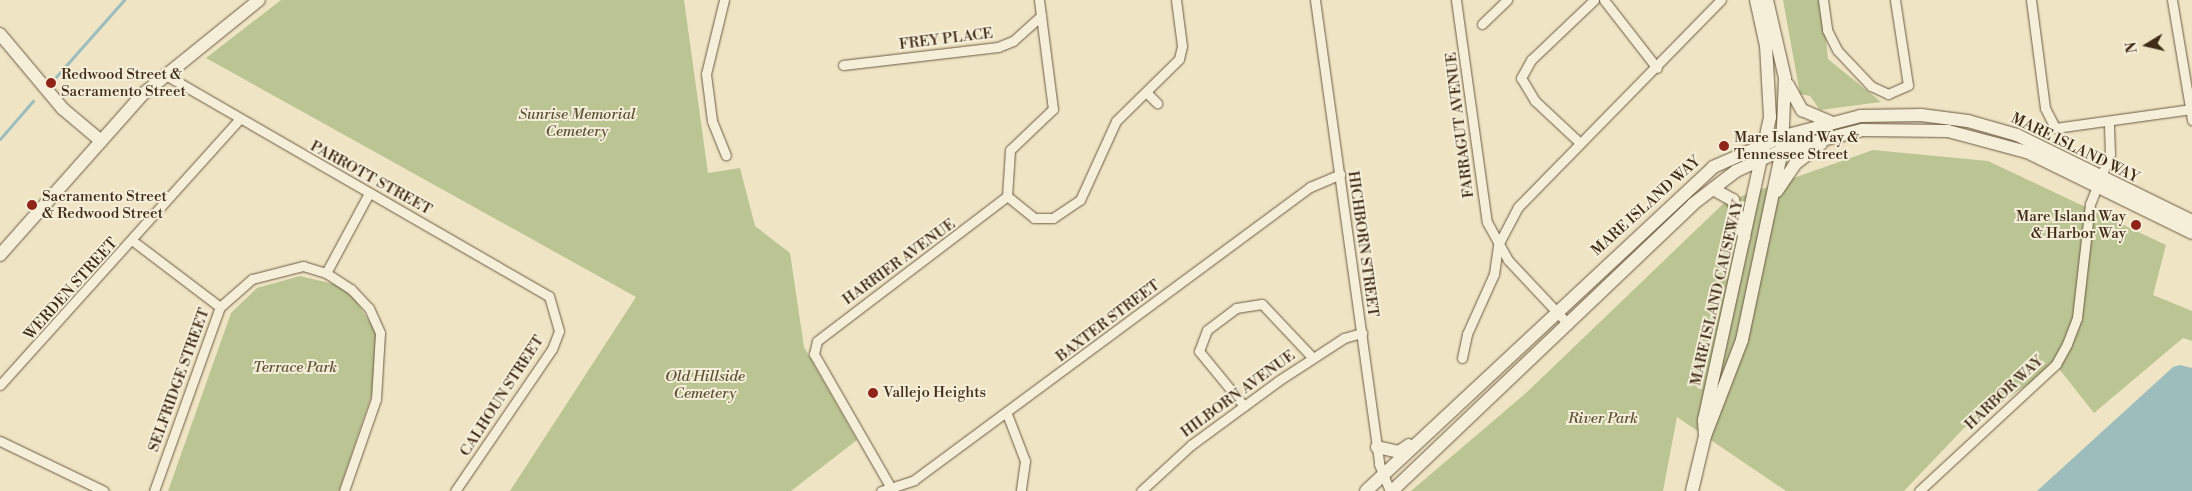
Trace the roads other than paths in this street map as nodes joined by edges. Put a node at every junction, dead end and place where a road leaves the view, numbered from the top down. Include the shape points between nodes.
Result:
1 (259, 0) edge
2 (724, 0) edge
3 (1039, 0) edge
4 (1176, 0) edge
5 (1315, 0) edge
6 (1456, 0) edge
7 (1507, 0) edge
8 (1594, 0) edge
9 (1604, 0) edge
10 (1756, 0) edge
11 (1767, 0) edge
12 (1823, 0) edge
13 (1896, 0) edge
14 (2031, 0) edge
15 (2172, 0) edge
16 (1719, 2) edge
17 (1041, 16) junction
18 (1482, 24) dead end
19 (0, 34) edge
20 (843, 65) dead end
21 (1657, 68) junction
22 (164, 74) junction
23 (1785, 78) junction
24 (1146, 92) junction
25 (1157, 103) dead end
26 (2191, 109) edge
27 (239, 120) junction
28 (2192, 120) edge
29 (1830, 122) junction
30 (2109, 122) junction
31 (1784, 136) junction
32 (1838, 136) junction
33 (101, 141) junction
34 (1579, 142) junction
35 (1766, 143) junction
36 (1782, 150) junction
37 (726, 156) dead end
38 (1764, 157) junction
39 (1340, 174) junction
40 (2102, 177) junction
41 (1713, 189) junction
42 (2096, 190) junction
43 (370, 193) junction
44 (1007, 196) junction
45 (1771, 204) junction
46 (2192, 221) edge
47 (2192, 233) edge
48 (133, 241) junction
49 (1498, 245) junction
50 (1745, 250) junction
51 (0, 256) edge
52 (326, 273) junction
53 (220, 307) junction
54 (1555, 311) junction
55 (557, 312) joint
56 (1568, 324) junction
57 (1362, 333) junction
58 (1312, 357) junction
59 (1462, 358) dead end
60 (0, 385) edge
61 (1244, 406) junction
62 (1007, 414) junction
63 (1705, 436) junction
64 (1421, 437) junction
65 (0, 440) edge
66 (1376, 446) junction
67 (1383, 477) junction
68 (891, 490) edge
69 (104, 491) edge
70 (154, 491) edge
71 (344, 491) edge
72 (455, 491) edge
73 (881, 491) edge
74 (1021, 491) edge
75 (1140, 491) edge
76 (1366, 491) edge
77 (1391, 491) edge
78 (1692, 491) edge
79 (1919, 491) edge

1 - 22 main road
2 - 37 street via 707,64 708,96
3 - 17 street
4 - 24 street via 1182,46 1179,58
5 - 39 street, HICHBORN STREET
6 - 49 street, FARRAGUT AVENUE via 1487,222
7 - 18 street
8 - 34 street via 1531,60 1521,78 1536,101
9 - 21 street
10 - 35 main road, MARE ISLAND CAUSEWAY via 1769,75
11 - 23 main road
12 - 13 street via 1827,30 1838,50 1871,86 1888,94 1908,85
14 - 30 street via 2050,123 2060,129
15 - 26 street
16 - 21 street
17 - 20 street, FREY PLACE via 1013,41 998,47
17 - 44 street via 1052,86 1050,116 1016,140 1010,150
19 - 33 main road via 63,109
21 - 34 street
22 - 27 street, PARROTT STREET
22 - 33 main road
23 - 29 main road via 1802,110
23 - 31 main road, MARE ISLAND CAUSEWAY
24 - 25 street
24 - 44 street via 1116,121 1080,200 1053,218 1034,218
26 - 28 street
26 - 30 street
27 - 43 street, PARROTT STREET
27 - 48 street, WERDEN STREET
29 - 31 main road, MARE ISLAND WAY
29 - 40 main road, MARE ISLAND WAY via 1897,114 1968,121 2017,135
30 - 40 street, HARBOR WAY via 2110,154
31 - 35 main road, MARE ISLAND WAY
31 - 36 main road, MARE ISLAND CAUSEWAY
32 - 36 main road, MARE ISLAND WAY
32 - 42 main road, MARE ISLAND WAY via 1885,128 1948,131 2027,152
32 - 45 main road via 1795,164
33 - 51 main road
34 - 49 street via 1526,196
35 - 38 main road, MARE ISLAND CAUSEWAY
35 - 54 main road, MARE ISLAND WAY via 1712,167
36 - 38 main road, MARE ISLAND WAY
36 - 45 main road, MARE ISLAND CAUSEWAY
38 - 41 main road, MARE ISLAND WAY
38 - 50 main road, MARE ISLAND CAUSEWAY
39 - 57 street, HICHBORN STREET
39 - 62 street, BAXTER STREET via 1310,187
40 - 42 street, HARBOR WAY
40 - 46 main road, MARE ISLAND WAY
41 - 50 main road via 1733,200
41 - 56 main road, MARE ISLAND WAY
42 - 47 main road, MARE ISLAND WAY
42 - 79 street, HARBOR WAY via 2076,318 2056,364
43 - 52 street
43 - 55 street, PARROTT STREET via 534,283 549,296
44 - 68 street, HARRIER AVENUE via 917,269 824,334 814,354
45 - 63 main road, MARE ISLAND CAUSEWAY via 1742,340
48 - 53 street
48 - 60 street, WERDEN STREET
49 - 54 street, FARRAGUT AVENUE
49 - 59 street via 1494,274 1467,334
50 - 63 main road, MARE ISLAND CAUSEWAY via 1704,420
52 - 53 street, SELFRIDGE STREET via 303,266 267,272 231,294
52 - 71 street via 369,308 381,341 376,399
53 - 70 street, SELFRIDGE STREET
54 - 56 street, FARRAGUT AVENUE
54 - 64 main road, MARE ISLAND WAY
55 - 72 street, CALHOUN STREET via 559,331 552,349
56 - 77 main road, MARE ISLAND WAY
57 - 58 street, HILBORN AVENUE
57 - 66 street, HICHBORN STREET
58 - 61 street, HILBORN AVENUE
58 - 61 street via 1262,304 1236,308 1207,330 1199,351
61 - 75 street, HILBORN AVENUE via 1153,475
62 - 68 street, BAXTER STREET via 914,480
62 - 74 street via 1023,454 1026,472
63 - 78 main road, MARE ISLAND CAUSEWAY
64 - 66 main road via 1399,452
64 - 67 main road, MARE ISLAND WAY
65 - 69 street
66 - 67 street, HICHBORN STREET
67 - 76 main road, MARE ISLAND WAY
67 - 77 street, HICHBORN STREET
68 - 73 street, BAXTER STREET

